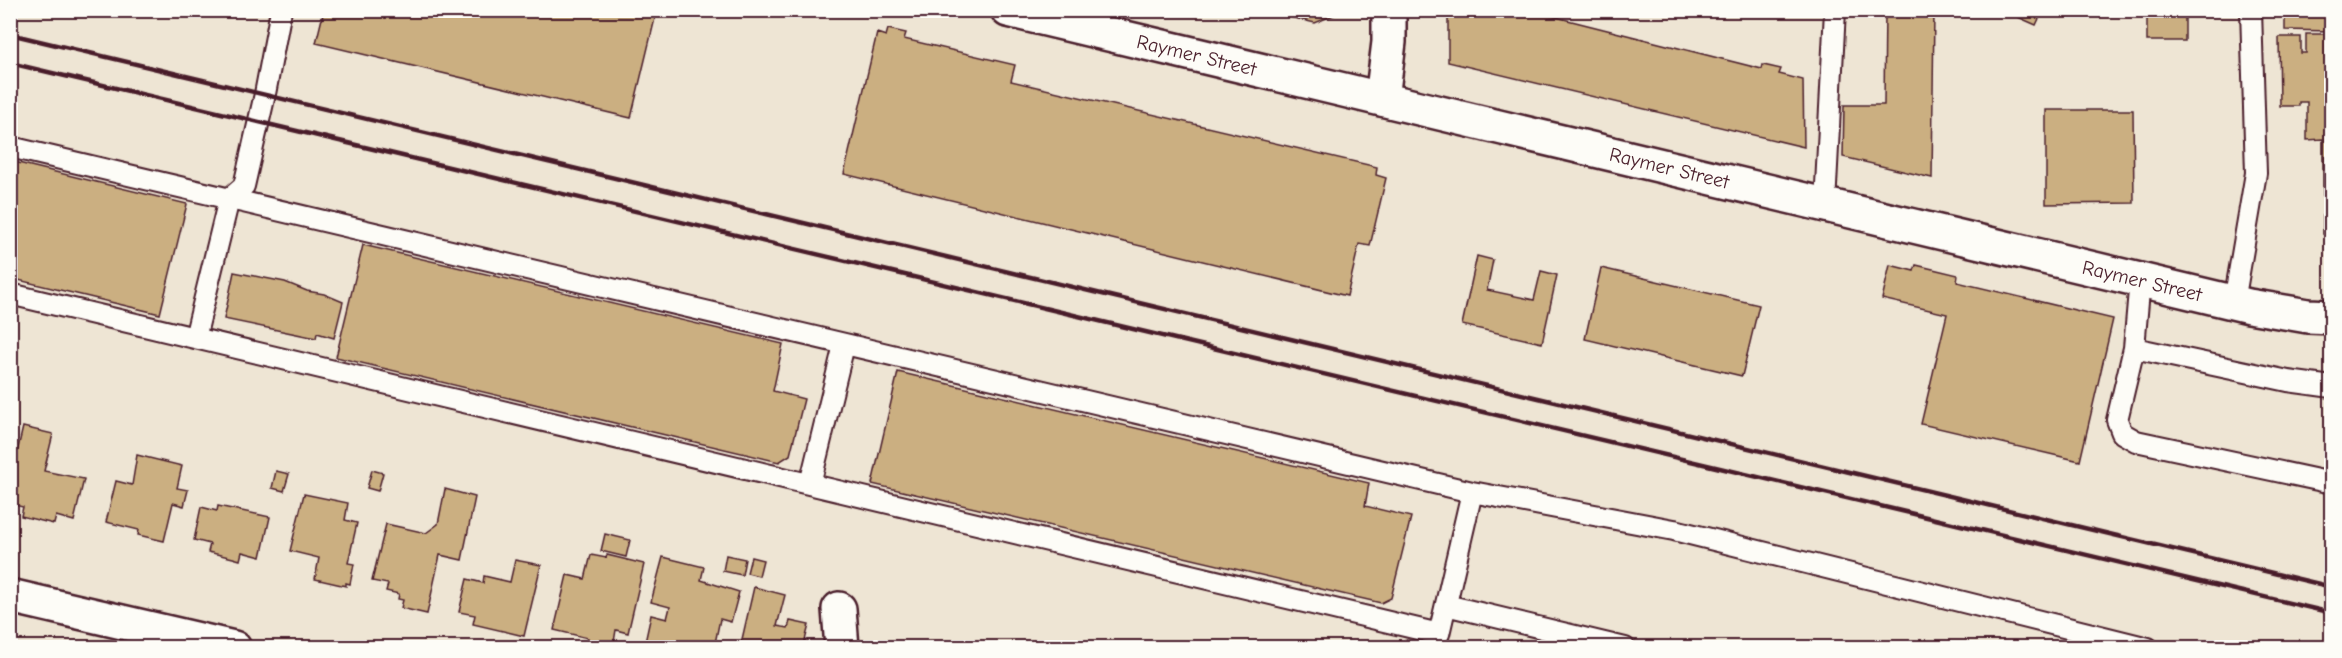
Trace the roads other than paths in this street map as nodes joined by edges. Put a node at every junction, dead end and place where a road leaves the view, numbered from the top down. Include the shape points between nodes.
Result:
1 (281, 10) edge
2 (1389, 10) edge
3 (1835, 10) edge
4 (2251, 10) edge
5 (1019, 12) edge
6 (1382, 99) junction
7 (10, 147) edge
8 (228, 199) junction
9 (1825, 205) junction
10 (2140, 279) junction
11 (10, 294) edge
12 (2234, 302) junction
13 (2331, 317) edge
14 (195, 338) junction
15 (844, 345) junction
16 (2134, 348) junction
17 (2331, 387) edge
18 (2331, 483) edge
19 (810, 484) junction
20 (1472, 492) junction
21 (10, 596) edge
22 (1446, 605) junction
23 (839, 609) dead end
24 (234, 648) edge
25 (842, 648) edge
26 (1625, 648) edge
27 (2148, 648) edge

1 - 8 lane via 244,186
2 - 6 street
3 - 9 lane
4 - 12 lane via 2256,173
5 - 6 street, Raymer Street
6 - 9 street, Raymer Street
7 - 8 lane
8 - 14 lane
8 - 15 lane
9 - 10 street, Raymer Street
10 - 12 street, Raymer Street
10 - 16 lane
11 - 14 lane
12 - 13 street, Raymer Street
14 - 19 lane
15 - 19 lane
15 - 20 lane
16 - 17 lane
16 - 18 lane via 2117,420 2122,433 2136,441
19 - 22 lane via 1439,634
20 - 22 lane
20 - 27 lane via 1674,530
21 - 24 street
22 - 26 lane
23 - 25 street

